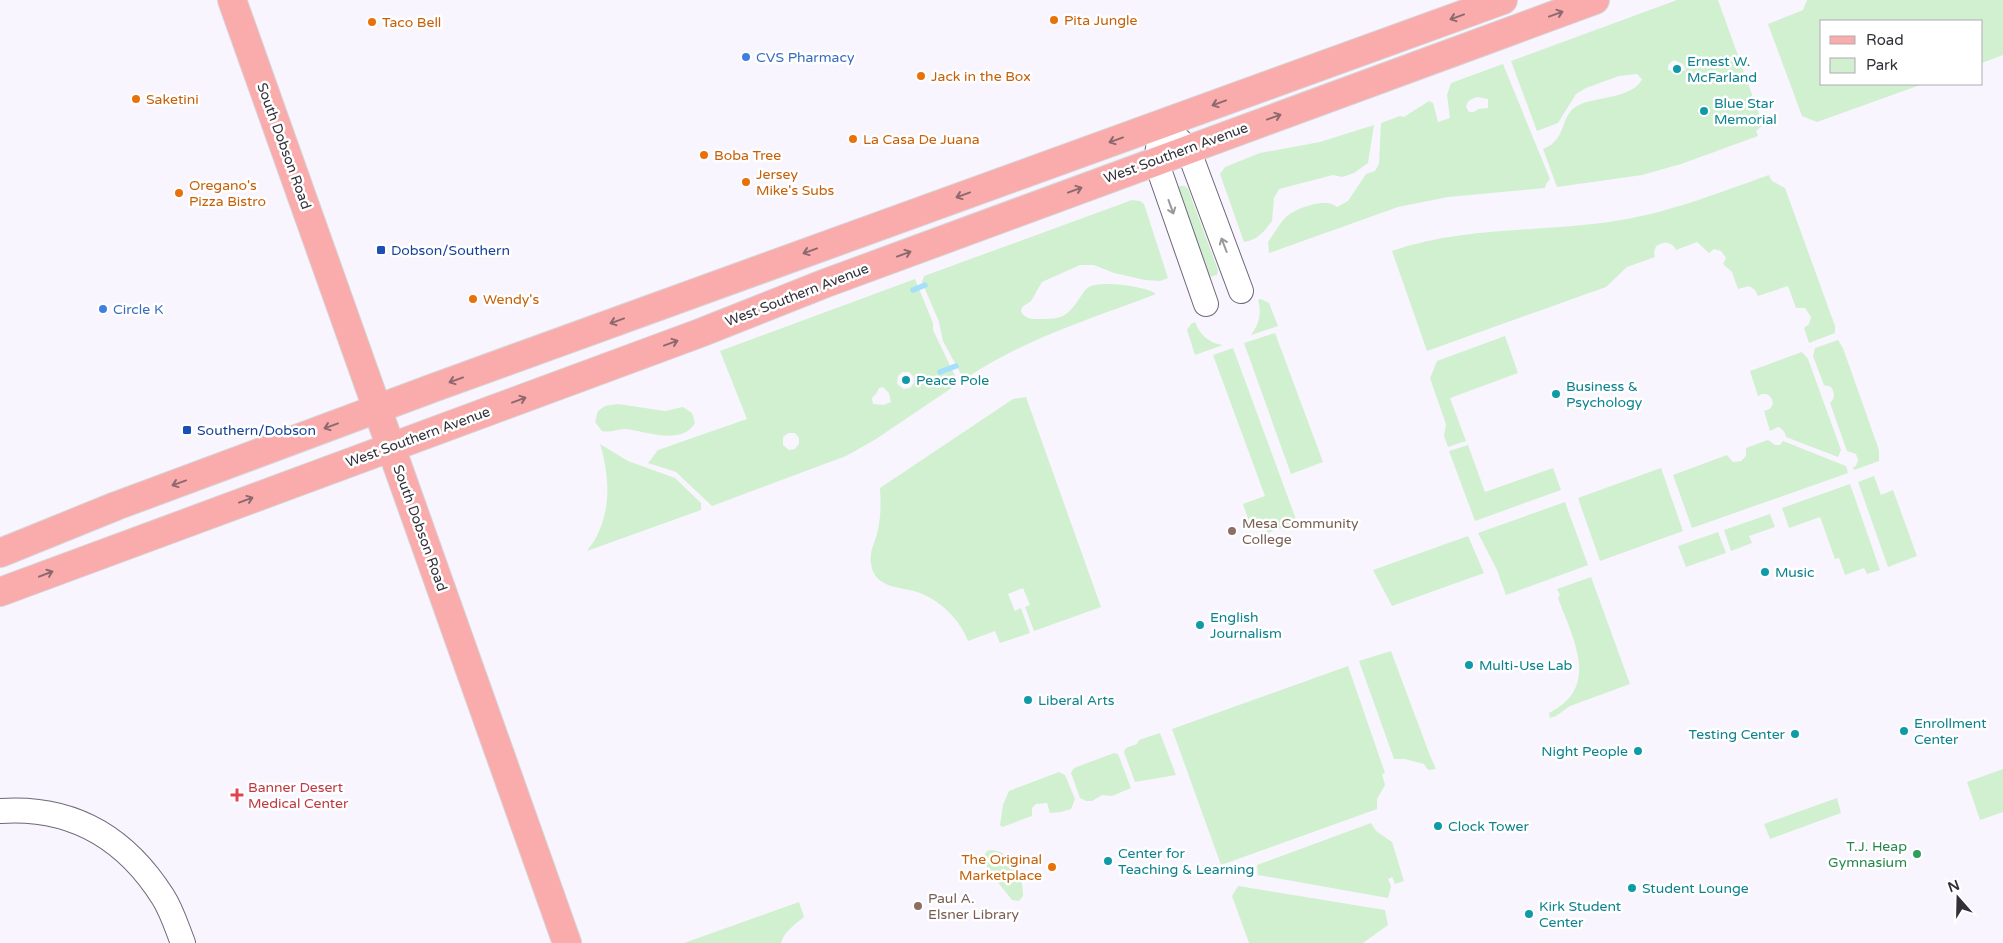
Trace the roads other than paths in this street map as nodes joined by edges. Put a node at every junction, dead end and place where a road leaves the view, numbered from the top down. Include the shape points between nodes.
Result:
1 (232, 0) edge
2 (1503, 0) edge
3 (1507, 0) edge
4 (1595, 0) edge
5 (1517, 28) junction
6 (1162, 124) junction
7 (1188, 149) junction
8 (1156, 160) junction
9 (902, 218) junction
10 (1241, 291) dead end
11 (1206, 304) dead end
12 (756, 310) junction
13 (377, 410) junction
14 (391, 446) junction
15 (9, 550) edge
16 (0, 572) edge
17 (0, 592) edge
18 (0, 811) edge
19 (183, 943) edge
20 (567, 943) edge

1 - 13 main road, South Dobson Road
2 -> 6 main road
3 - 5 street
5 -> 4 main road, West Southern Avenue
7 -> 5 main road, West Southern Avenue
6 - 7 street
6 - 8 street
6 -> 9 main road
7 - 8 main road, West Southern Avenue
10 -> 7 street
8 -> 11 street
12 -> 8 main road, West Southern Avenue
9 - 12 main road via 901,229 888,241 812,271
9 -> 13 main road
14 -> 12 main road, West Southern Avenue
13 - 14 main road, South Dobson Road
13 -> 15 main road via 116,506
17 -> 14 main road, West Southern Avenue
14 - 20 main road, South Dobson Road
15 - 16 main road via 17,558
18 - 19 street via 40,811 90,826 113,842 134,859 164,898

